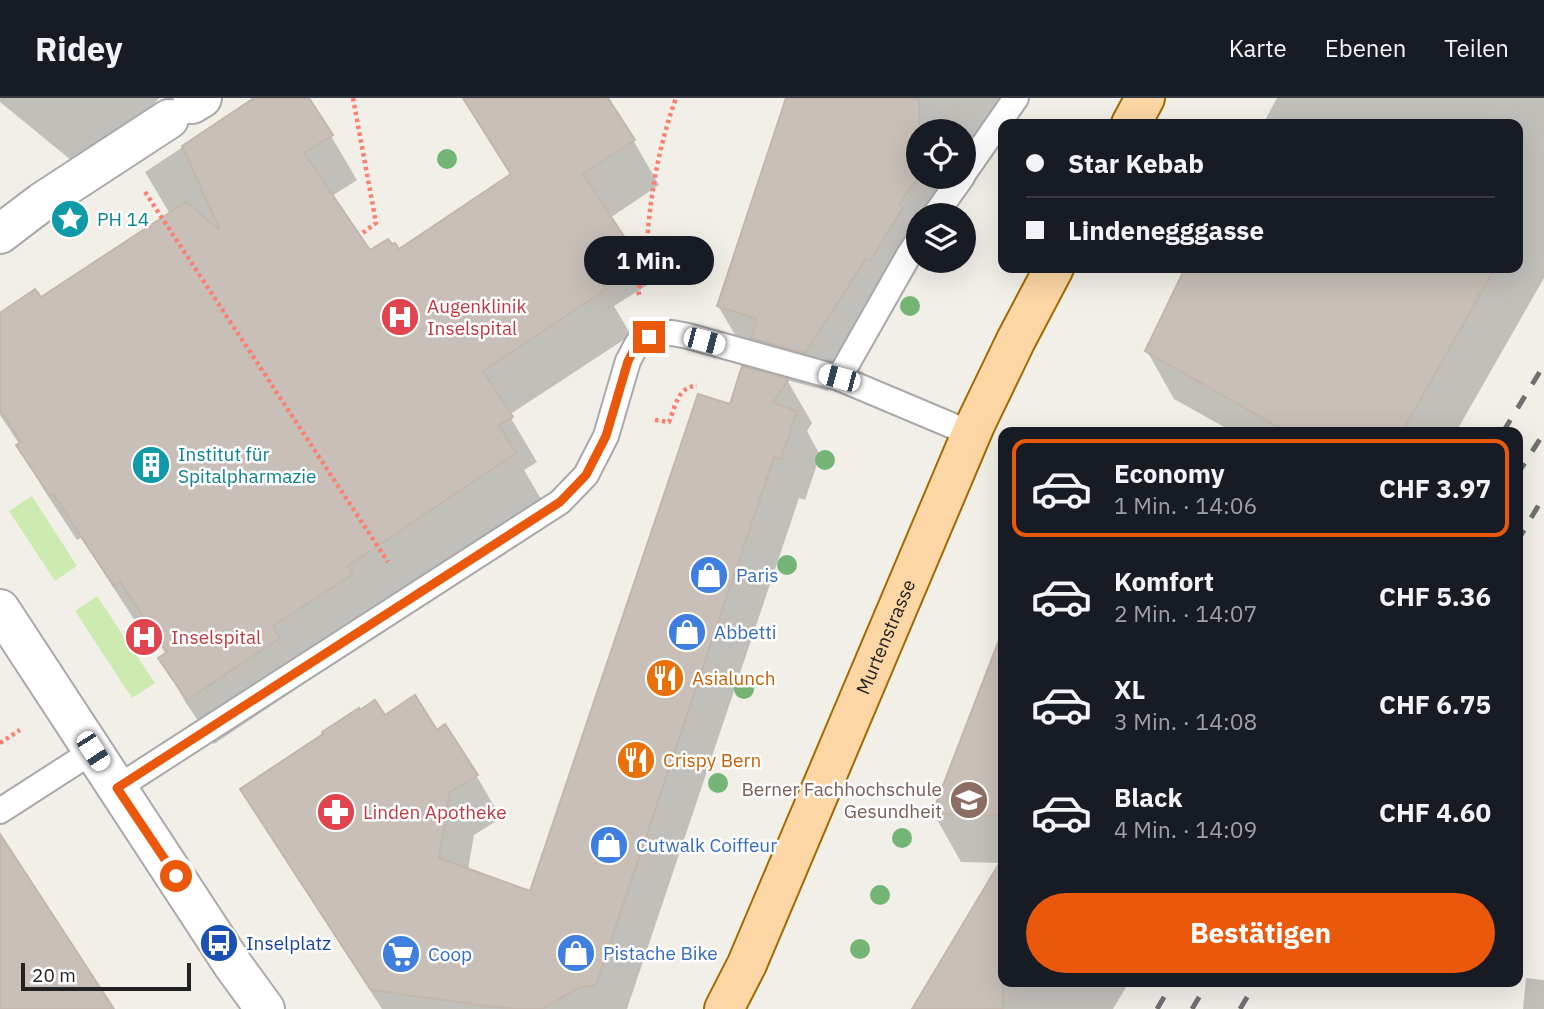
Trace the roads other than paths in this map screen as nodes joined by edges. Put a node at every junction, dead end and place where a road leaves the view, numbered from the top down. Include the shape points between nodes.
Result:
1 (1016, 98) edge
2 (1144, 98) edge
3 (188, 107) edge
4 (1002, 119) edge
5 (1133, 119) edge
6 (998, 124) edge
7 (976, 156) edge
8 (0, 234) edge
9 (906, 260) edge
10 (1051, 273) edge
11 (839, 378) junction
12 (972, 435) junction
13 (0, 608) edge
14 (93, 751) junction
15 (117, 788) junction
16 (0, 811) edge
17 (265, 1009) edge
18 (724, 1009) edge

1 - 4 lane
2 - 5 main road
3 - 8 street
6 - 7 lane
9 - 11 lane
10 - 12 main road, Murtenstrasse
11 - 12 lane
11 - 15 lane via 672,333 649,337 637,344 628,361 606,436 586,475 560,502
12 - 18 main road, Murtenstrasse
13 - 14 street
14 - 15 street
14 - 16 lane
15 - 17 street

